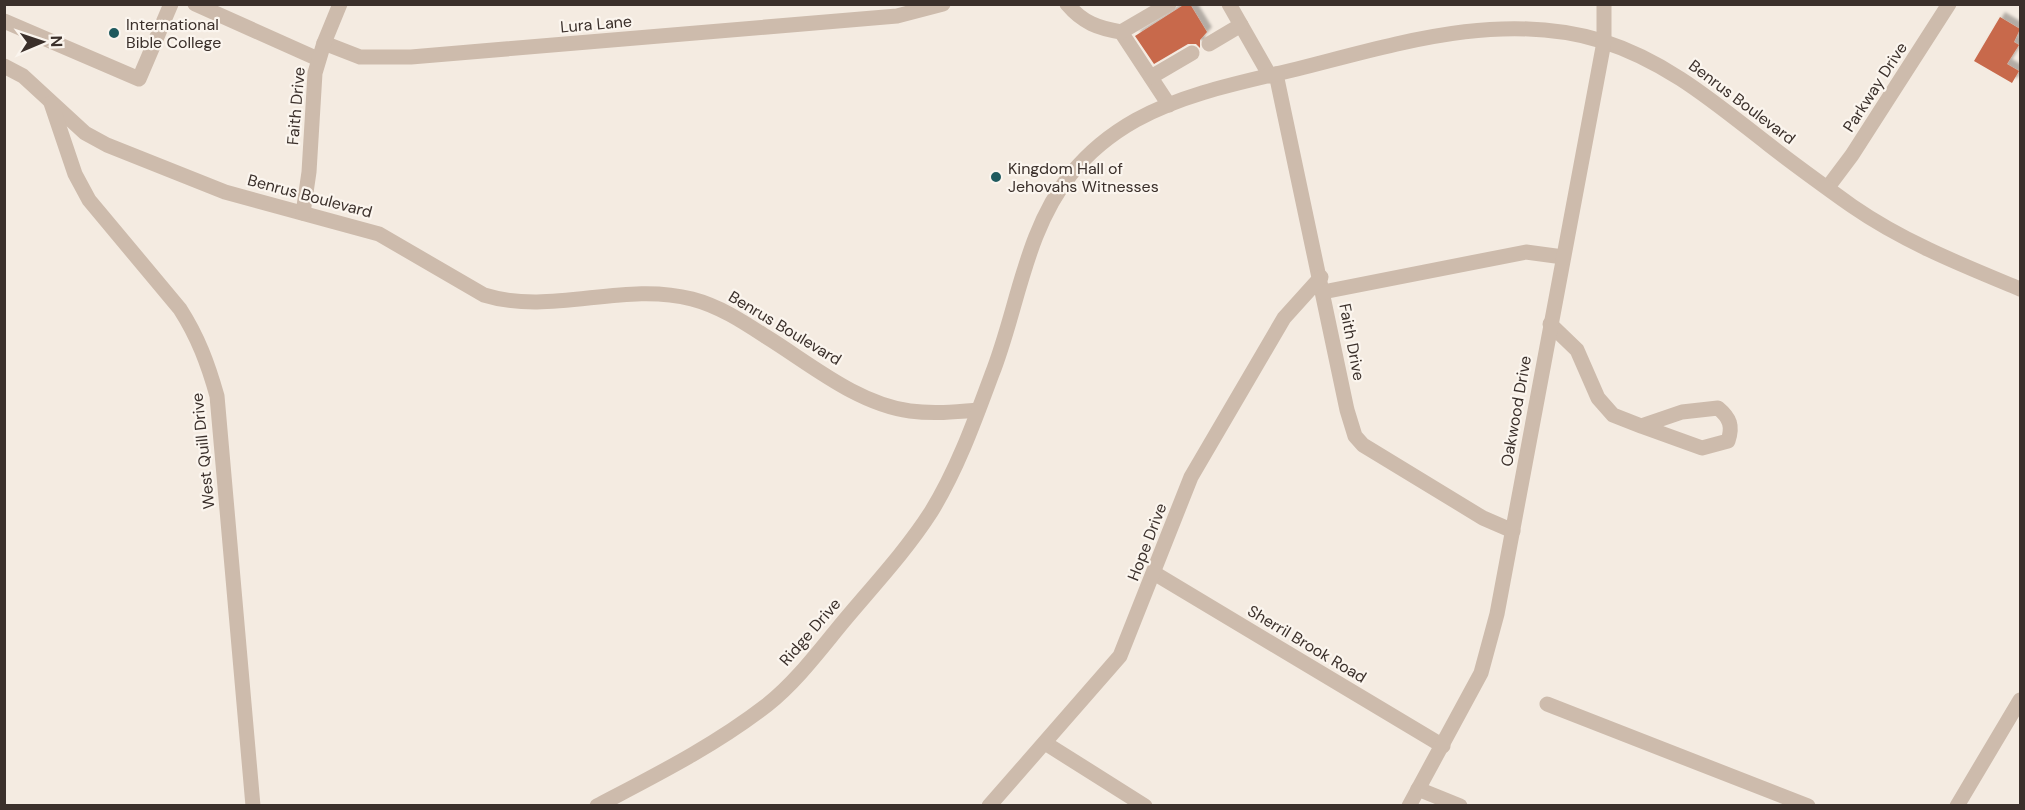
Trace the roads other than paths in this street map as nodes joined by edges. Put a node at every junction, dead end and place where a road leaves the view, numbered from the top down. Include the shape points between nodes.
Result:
1 (171, 4) edge
2 (195, 4) edge
3 (340, 4) edge
4 (943, 4) edge
5 (1067, 4) edge
6 (1169, 4) edge
7 (1229, 4) edge
8 (1604, 4) edge
9 (1948, 4) edge
10 (229, 11) edge
11 (4, 21) edge
12 (1241, 25) junction
13 (1121, 32) junction
14 (1604, 42) junction
15 (324, 43) junction
16 (1209, 44) dead end
17 (1192, 54) dead end
18 (318, 59) junction
19 (4, 66) edge
20 (1273, 75) junction
21 (1151, 77) junction
22 (51, 103) junction
23 (1169, 105) junction
24 (1828, 187) junction
25 (303, 213) junction
26 (1563, 257) junction
27 (1322, 285) junction
28 (2020, 289) edge
29 (1550, 324) junction
30 (978, 410) junction
31 (1641, 426) junction
32 (1513, 531) junction
33 (1154, 573) junction
34 (2020, 700) edge
35 (1547, 704) dead end
36 (1045, 743) junction
37 (1443, 746) junction
38 (1418, 789) junction
39 (253, 806) edge
40 (597, 806) edge
41 (989, 806) edge
42 (1145, 806) edge
43 (1409, 806) edge
44 (1460, 806) edge
45 (1808, 806) edge
46 (1957, 806) edge

1 - 11 street via 139,79
2 - 10 street
3 - 15 street, Faith Drive
4 - 15 street, Lura Lane via 897,16 411,57 360,57
5 - 13 street via 1079,18 1099,28
6 - 13 street
7 - 12 street, Faith Drive
8 - 14 street, Oakwood Drive
9 - 24 street, Parkway Drive
10 - 18 street
12 - 16 street
12 - 20 street, Faith Drive
13 - 21 street
14 - 20 street, Benrus Boulevard via 1570,33 1480,30 1411,40
14 - 24 street, Benrus Boulevard via 1647,58 1693,84
14 - 26 street, Oakwood Drive
15 - 18 street, Faith Drive
17 - 21 street
18 - 25 street, Faith Drive
19 - 22 street, Benrus Boulevard via 23,76
20 - 23 street, Benrus Boulevard
20 - 27 street, Faith Drive
21 - 23 street
22 - 25 street, Benrus Boulevard via 85,133 107,145 202,184
22 - 39 street, West Quill Drive via 75,174 89,200 180,309 206,358 218,406
23 - 30 street, Benrus Boulevard via 1135,121 1099,146 1083,160 1057,195 1027,260 1001,350
24 - 28 street, Benrus Boulevard via 1870,218 1918,244
25 - 30 street, Benrus Boulevard via 379,234 468,288 500,300 535,302 637,293 694,299 729,313 870,399 908,411
26 - 27 street via 1527,252
26 - 29 street, Oakwood Drive
27 - 32 street, Faith Drive via 1355,436 1363,445 1473,512
27 - 33 street, Hope Drive via 1284,318 1191,477
29 - 31 street via 1577,350 1598,398 1613,415
29 - 32 street, Oakwood Drive
30 - 40 street, Ridge Drive via 932,510 810,662 771,701 727,734
31 - 31 street via 1682,412 1718,408 1732,428 1728,441 1702,448
32 - 37 street, Oakwood Drive via 1488,653
33 - 36 street, Hope Drive via 1120,656
33 - 37 street, Sherril Brook Road
34 - 46 street
35 - 45 street
36 - 41 street, Hope Drive
36 - 42 street
37 - 38 street, Oakwood Drive
38 - 43 street, Oakwood Drive
38 - 44 street

